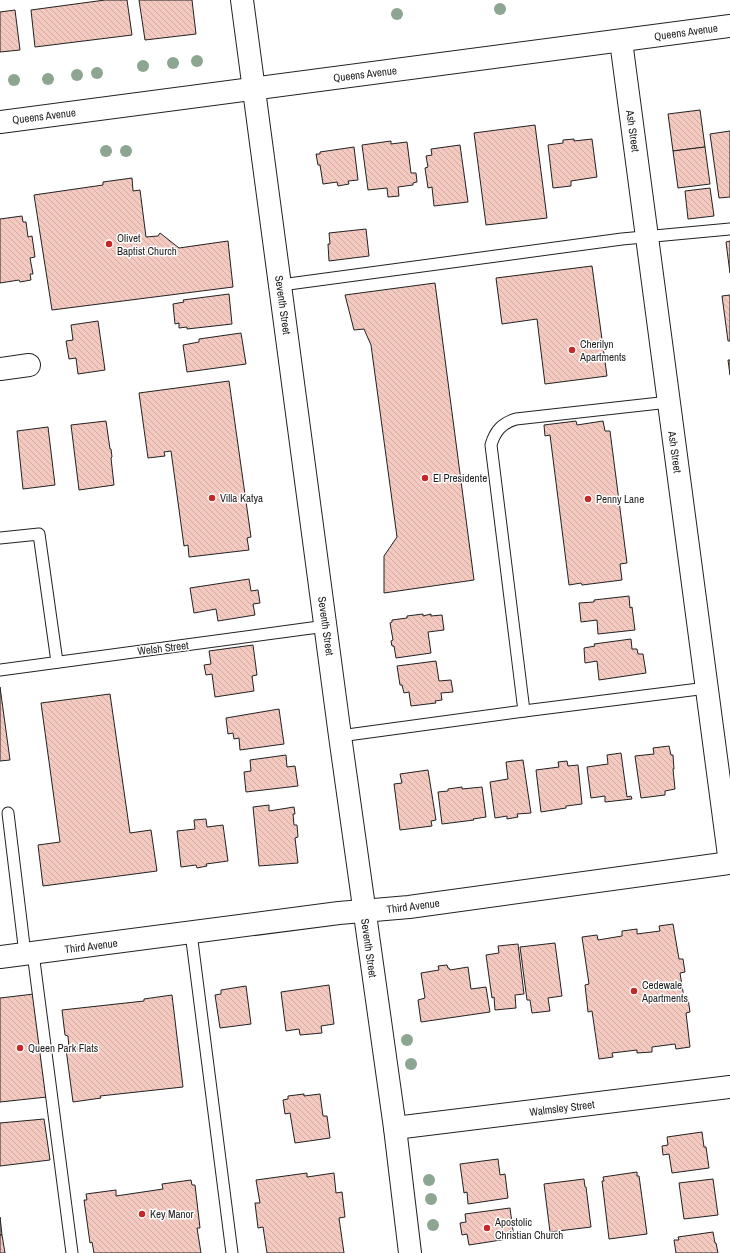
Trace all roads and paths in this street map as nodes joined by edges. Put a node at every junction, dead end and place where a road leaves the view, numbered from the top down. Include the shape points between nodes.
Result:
1 (242, 0) edge
2 (730, 26) edge
3 (621, 41) junction
4 (254, 89) junction
5 (0, 122) edge
6 (730, 229) edge
7 (647, 236) junction
8 (280, 285) junction
9 (29, 365) dead end
10 (0, 369) edge
11 (669, 402) junction
12 (0, 538) edge
13 (326, 626) junction
14 (57, 662) junction
15 (0, 670) edge
16 (707, 688) junction
17 (524, 711) junction
18 (340, 736) junction
19 (8, 813) dead end
20 (730, 863) edge
21 (364, 911) junction
22 (191, 932) junction
23 (29, 954) junction
24 (0, 957) edge
25 (730, 1087) edge
26 (394, 1128) junction
27 (72, 1253) edge
28 (232, 1253) edge
29 (410, 1253) edge

1 - 4 street, Seventh Street
2 - 3 street, Queens Avenue
3 - 4 street, Queens Avenue
3 - 7 street, Ash Street
4 - 5 street, Queens Avenue
4 - 8 street, Seventh Street
6 - 7 lane
7 - 8 lane
7 - 11 street, Ash Street
8 - 13 street, Seventh Street
9 - 10 street
11 - 16 street, Ash Street
11 - 17 lane via 516,419 500,426 493,437 491,445
12 - 14 lane via 39,534
13 - 14 lane, Welsh Street
13 - 18 street, Seventh Street
14 - 15 lane, Welsh Street
16 - 17 lane
16 - 20 street, Ash Street
17 - 18 lane
18 - 21 street, Seventh Street
19 - 23 lane
20 - 21 street, Third Avenue
21 - 22 street, Third Avenue
21 - 26 street, Seventh Street
22 - 23 street, Third Avenue
22 - 28 lane
23 - 24 street, Third Avenue
23 - 27 lane
25 - 26 street, Walmsley Street
26 - 29 street, Seventh Street

